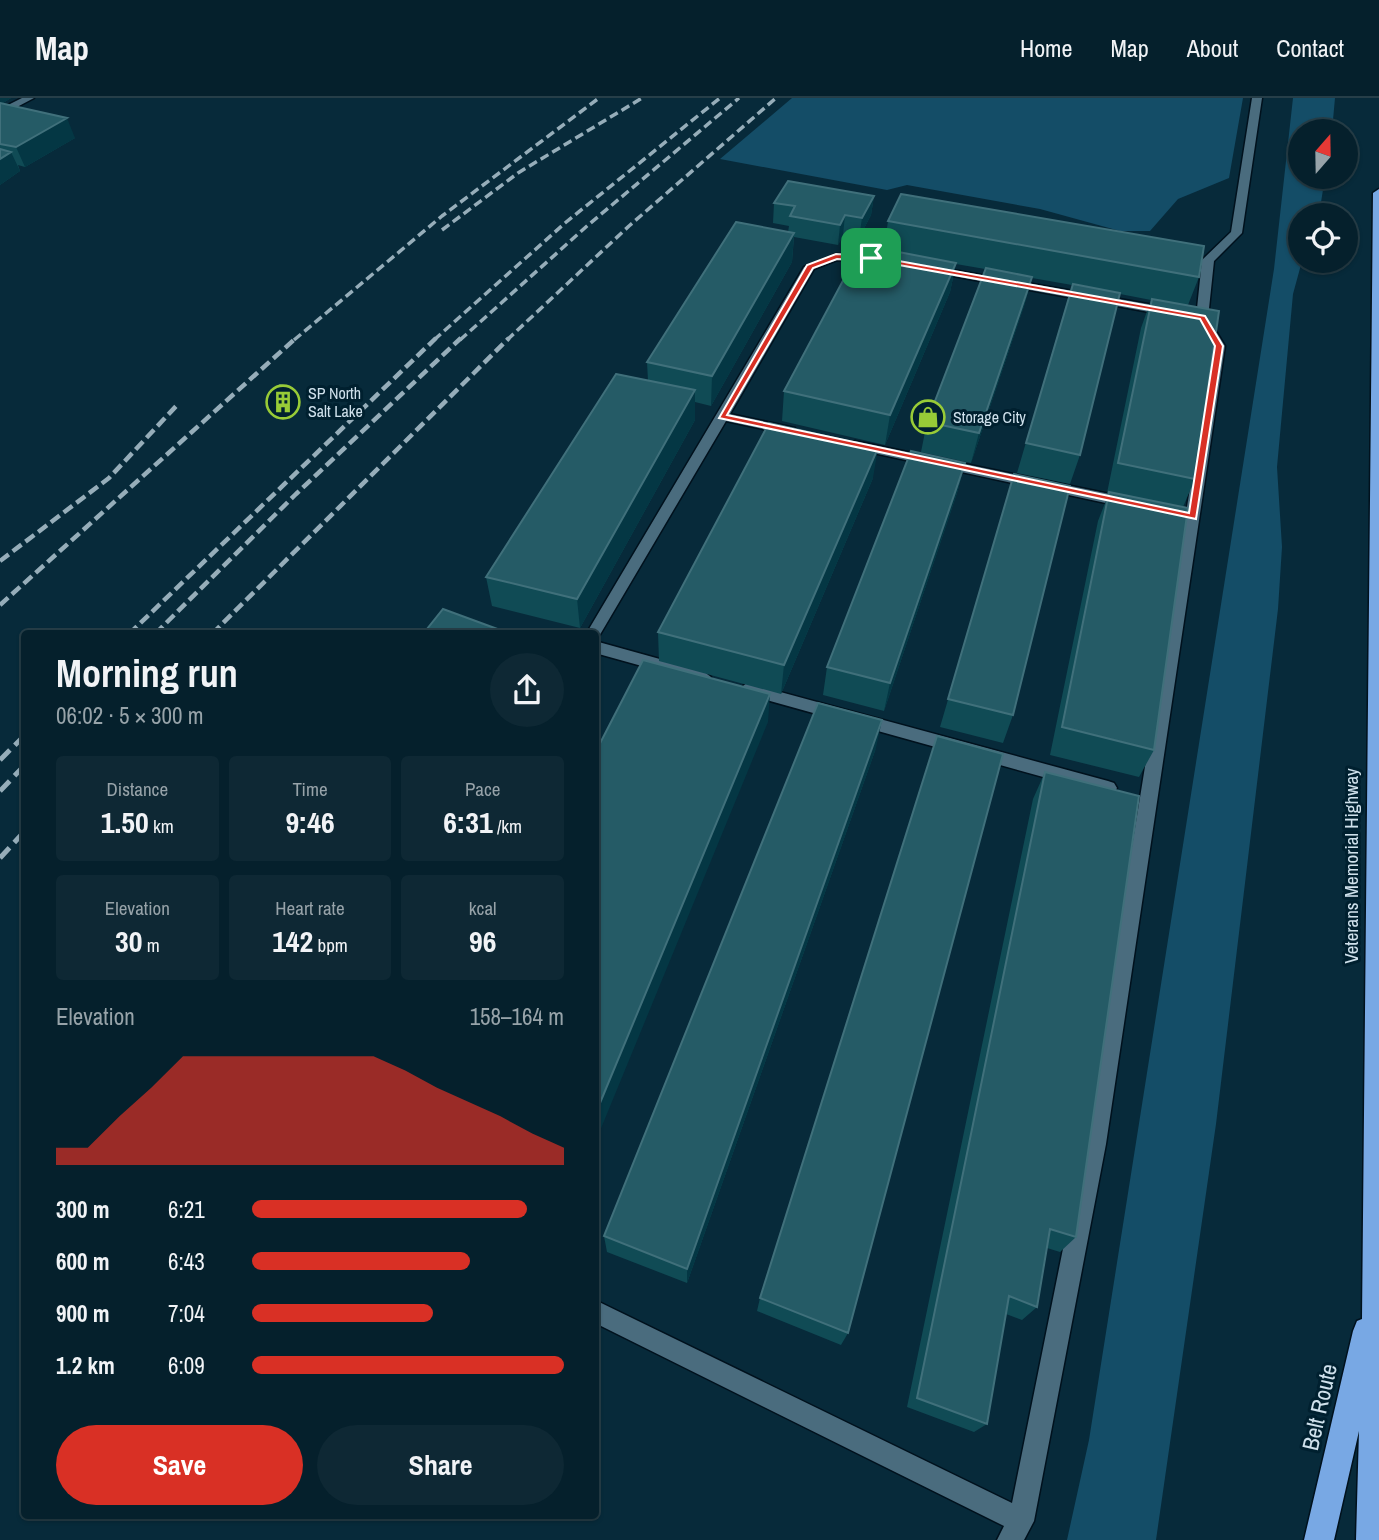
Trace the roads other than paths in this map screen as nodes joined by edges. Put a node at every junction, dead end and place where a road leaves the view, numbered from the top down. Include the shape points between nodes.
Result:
1 (29, 98) edge
2 (1257, 98) edge
3 (0, 113) edge
4 (1379, 193) edge
5 (1202, 318) junction
6 (722, 416) junction
7 (802, 434) edge
8 (843, 442) edge
9 (1139, 506) edge
10 (595, 630) edge
11 (599, 648) edge
12 (1134, 796) junction
13 (1376, 1288) junction
14 (599, 1313) edge
15 (1015, 1530) edge
16 (1319, 1540) edge
17 (1371, 1540) edge

1 - 3 lane
2 - 5 lane via 1236,233 1208,260
4 - 13 highway, Veterans Memorial Highway
5 - 6 lane via 904,264 836,257 810,267
5 - 12 lane via 1219,346
6 - 7 lane
6 - 10 lane
8 - 9 lane
11 - 12 lane
12 - 15 lane via 1095,1143
13 - 16 highway, Belt Route
13 - 17 highway, Veterans Memorial Highway
14 - 15 lane

